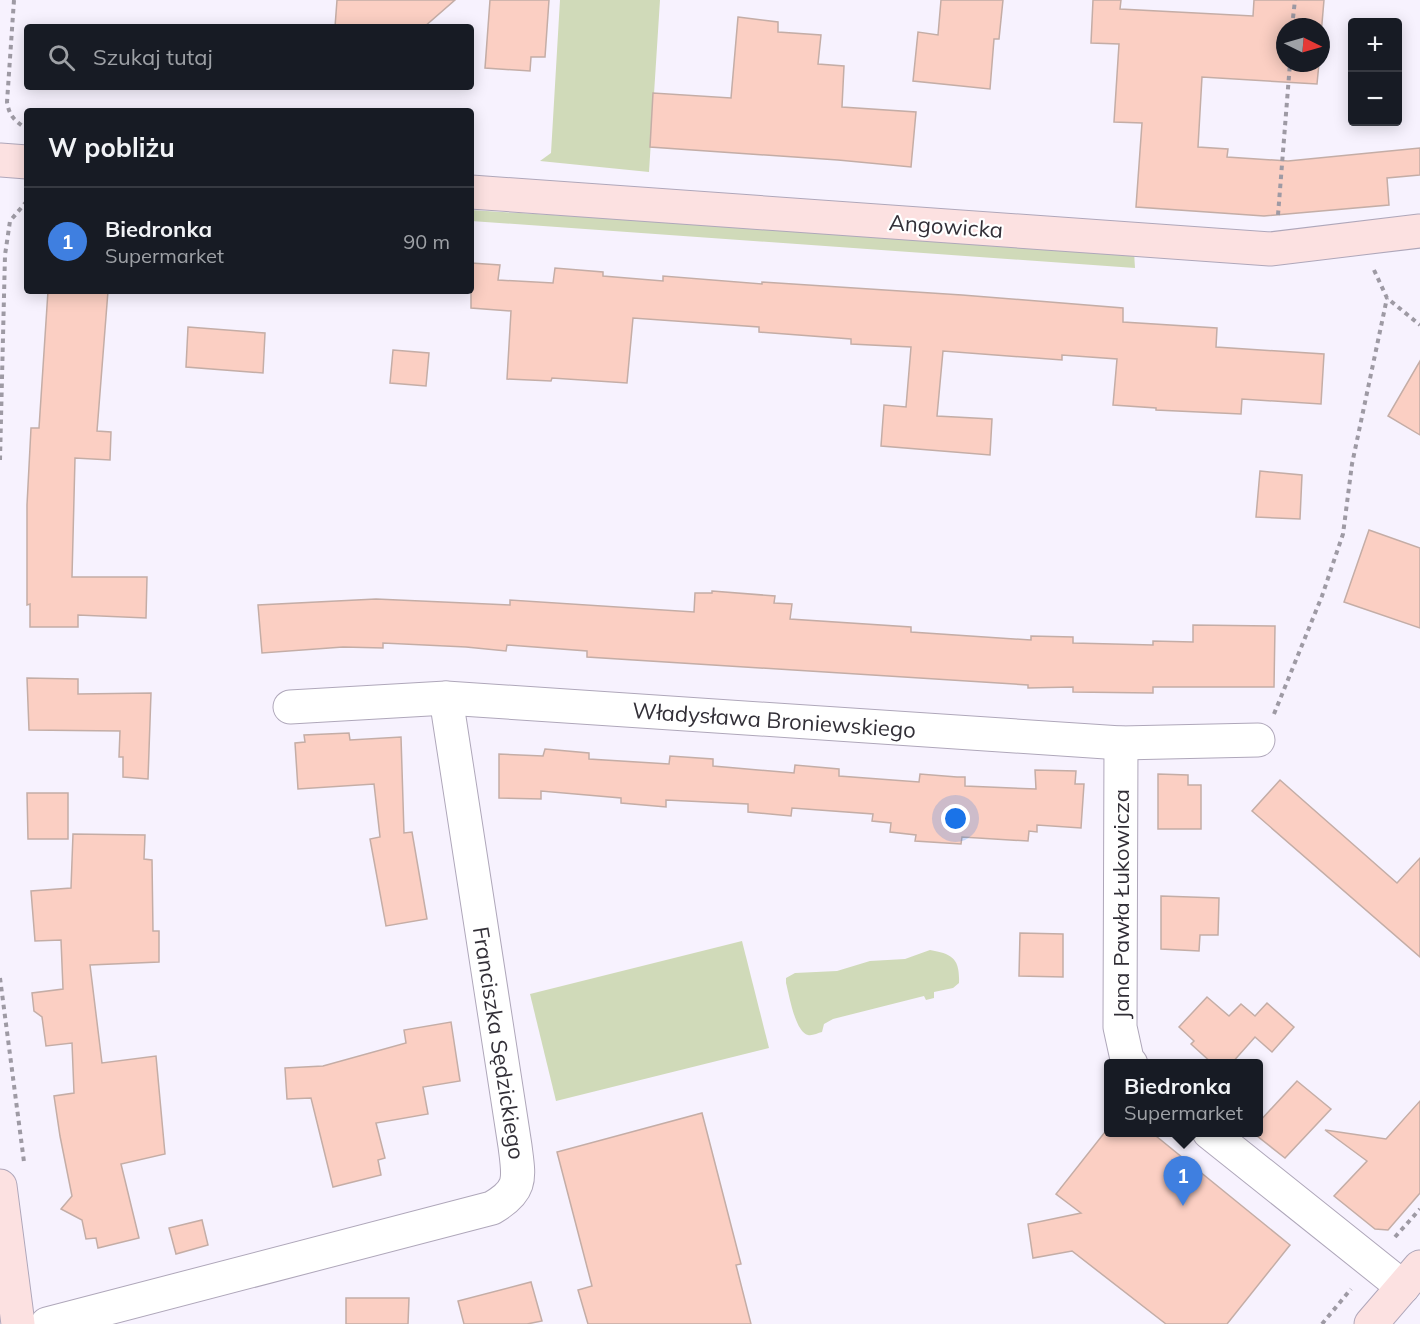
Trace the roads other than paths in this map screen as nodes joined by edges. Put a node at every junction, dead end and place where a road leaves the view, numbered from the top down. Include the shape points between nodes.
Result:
1 (0, 160) edge
2 (24, 162) edge
3 (474, 192) edge
4 (1420, 231) edge
5 (446, 698) junction
6 (290, 707) dead end
7 (1258, 740) road end
8 (1121, 743) junction
9 (1127, 1059) edge
10 (1216, 1137) edge
11 (0, 1186) edge
12 (1411, 1277) edge
13 (18, 1324) edge
14 (47, 1324) edge
15 (1371, 1324) edge

1 - 2 street
3 - 4 street, Angowicka via 1270,249
5 - 6 street, Władysława Broniewskiego
5 - 8 street, Władysława Broniewskiego
5 - 14 street, Franciszka Sędzickiego via 519,1174 515,1188 507,1199 492,1208
7 - 8 street, Władysława Broniewskiego
8 - 9 street, Jana Pawła Łukowicza via 1120,1027
10 - 12 street
11 - 13 street
12 - 15 street

